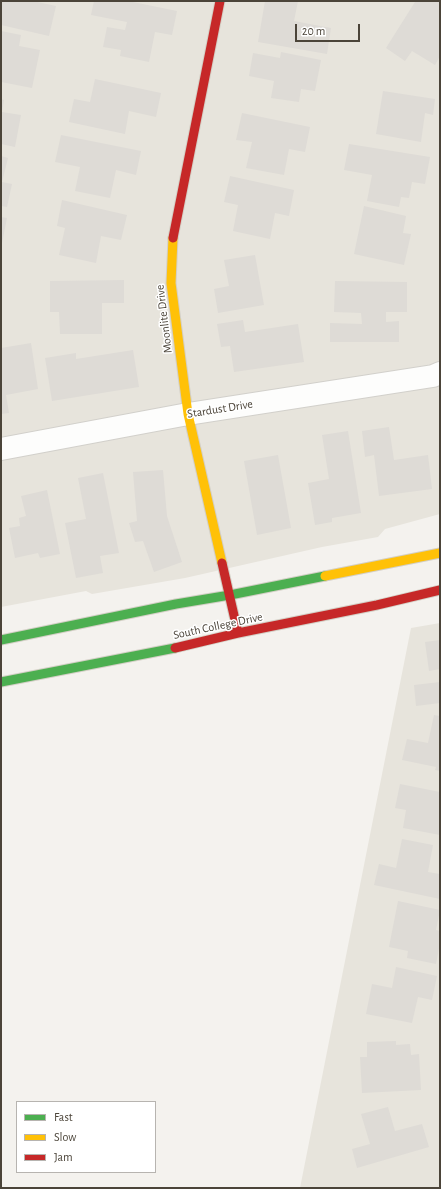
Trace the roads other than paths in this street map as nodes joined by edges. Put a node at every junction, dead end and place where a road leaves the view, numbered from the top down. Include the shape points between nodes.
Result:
1 (220, 1) edge
2 (440, 373) edge
3 (188, 414) junction
4 (1, 449) edge
5 (440, 553) edge
6 (440, 590) edge
7 (230, 595) junction
8 (238, 633) junction
9 (1, 640) edge
10 (1, 682) edge

1 - 3 street, Moonlite Drive via 173,238 171,283
2 - 3 street, Stardust Drive
3 - 4 street, Stardust Drive
3 - 7 street, Moonlite Drive
5 - 7 street
6 - 8 street, South College Drive via 377,606
7 - 8 street, Moonlite Drive
7 - 9 street
8 - 10 street, South College Drive

